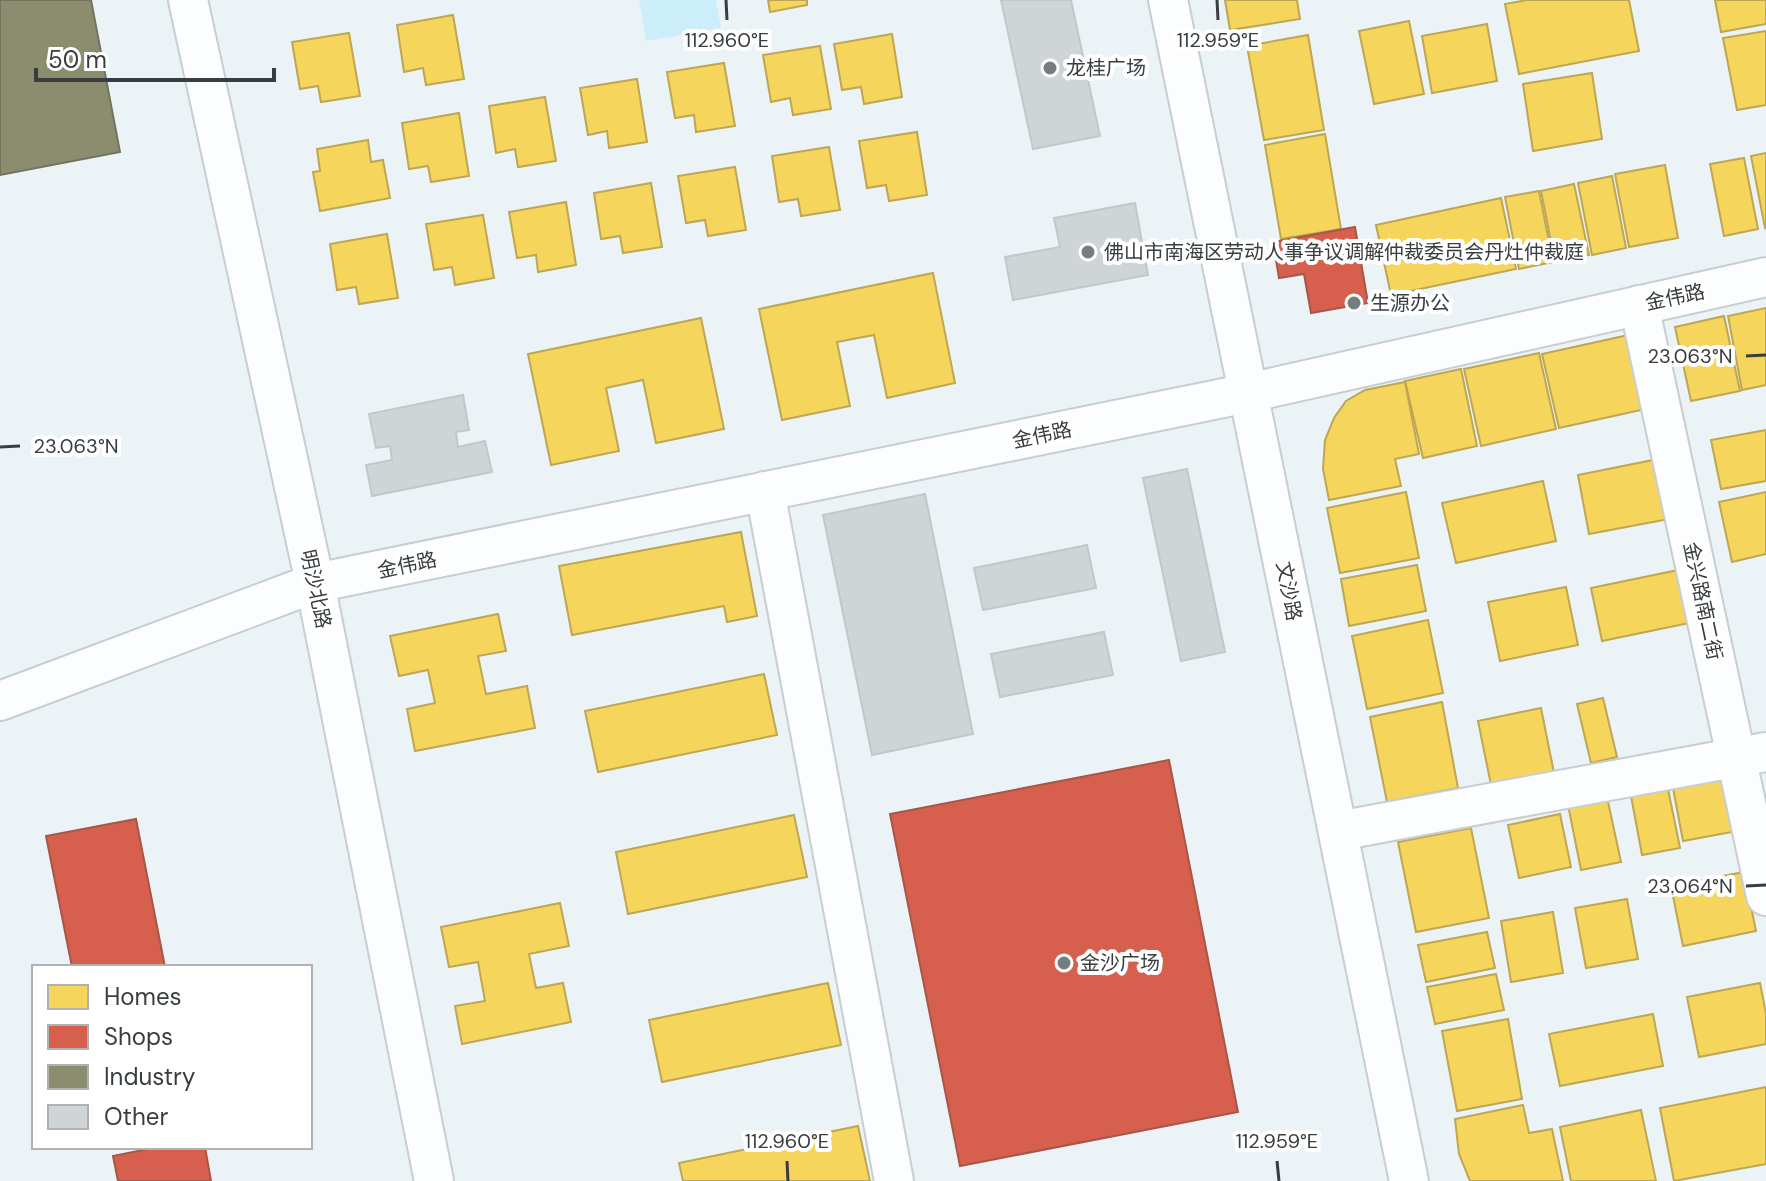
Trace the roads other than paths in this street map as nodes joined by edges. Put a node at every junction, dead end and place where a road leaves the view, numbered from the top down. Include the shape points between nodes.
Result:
1 (188, 0) edge
2 (1168, 0) edge
3 (1766, 277) edge
4 (1639, 305) junction
5 (1248, 393) junction
6 (765, 491) junction
7 (315, 583) junction
8 (0, 701) edge
9 (1752, 755) edge
10 (1338, 831) junction
11 (1766, 896) edge
12 (434, 1181) edge
13 (894, 1181) edge
14 (1409, 1181) edge

1 - 7 street, 明沙北路
2 - 5 street, 文沙路
3 - 4 street, 金伟路
4 - 5 street, 金伟路
4 - 9 street, 金兴路南二街
5 - 6 street, 金伟路
5 - 10 street, 文沙路
6 - 7 street, 金伟路
6 - 13 street
7 - 8 street, 金伟路
7 - 12 street, 明沙北路
9 - 10 street
9 - 11 street, 金兴路南二街
10 - 14 street, 文沙路

